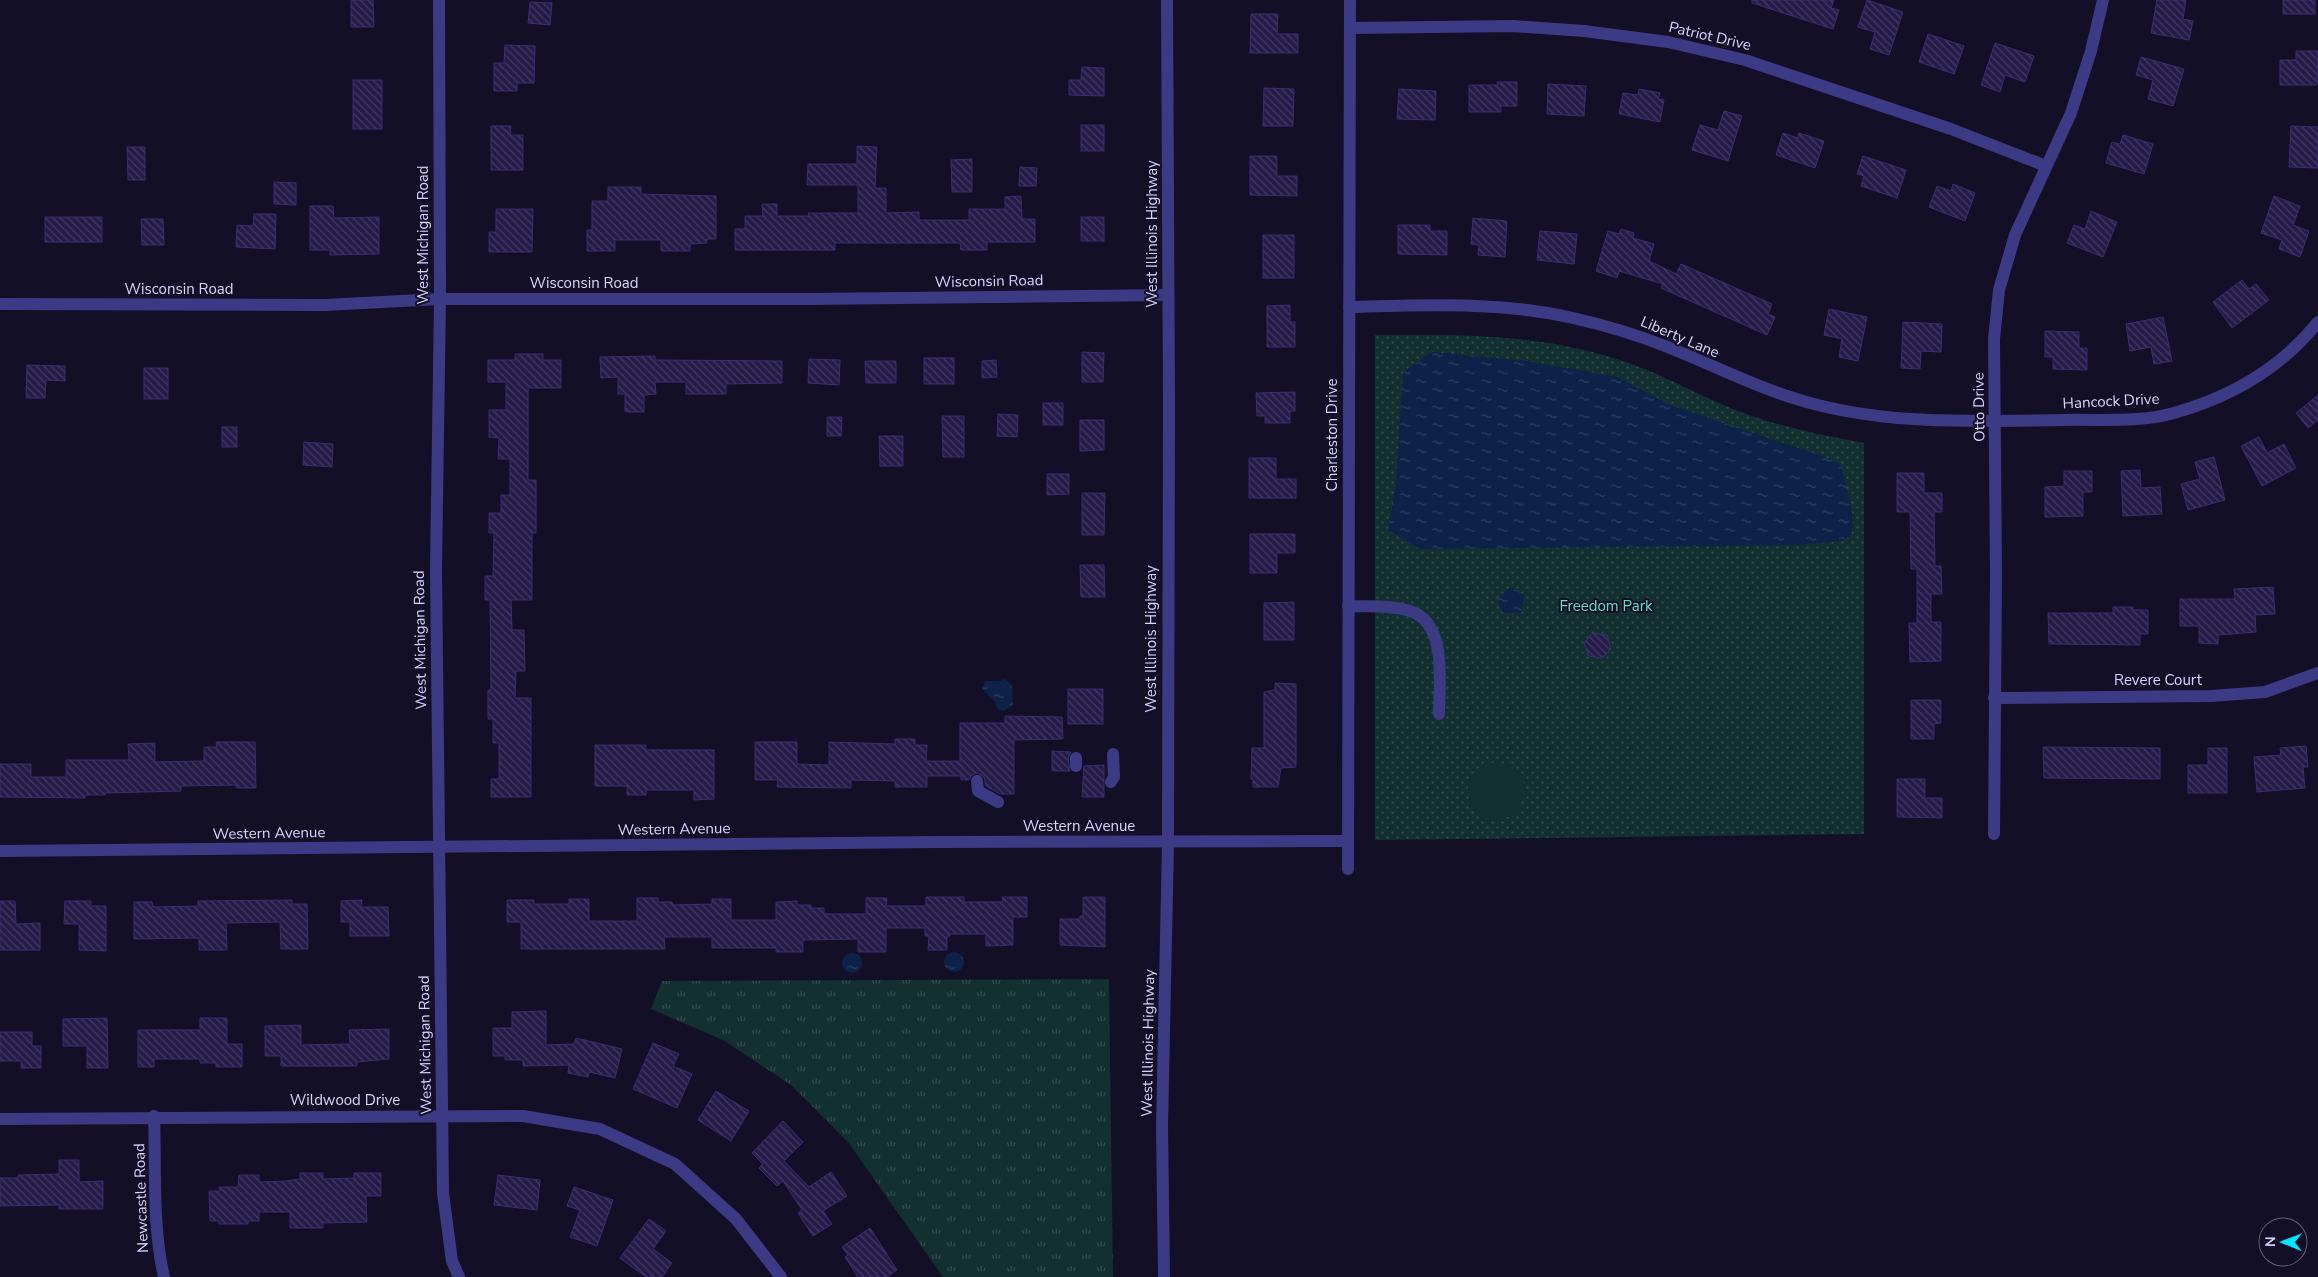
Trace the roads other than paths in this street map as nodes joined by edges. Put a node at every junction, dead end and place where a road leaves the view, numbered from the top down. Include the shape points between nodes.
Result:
1 (439, 0) edge
2 (1167, 0) edge
3 (1350, 0) edge
4 (2104, 0) edge
5 (1350, 28) junction
6 (2046, 166) junction
7 (1168, 296) junction
8 (440, 299) junction
9 (0, 304) edge
10 (1349, 307) junction
11 (2318, 322) edge
12 (1995, 421) junction
13 (1348, 606) junction
14 (2318, 673) edge
15 (1994, 698) junction
16 (1439, 714) dead end
17 (1112, 754) dead end
18 (977, 781) dead end
19 (1110, 782) dead end
20 (998, 802) dead end
21 (1994, 834) dead end
22 (1348, 841) junction
23 (1168, 843) junction
24 (439, 847) junction
25 (0, 851) edge
26 (1348, 869) dead end
27 (154, 1116) junction
28 (442, 1117) junction
29 (0, 1119) edge
30 (164, 1277) edge
31 (459, 1277) edge
32 (781, 1277) edge
33 (1164, 1277) edge

1 - 8 street, West Michigan Road
2 - 7 street, West Illinois Highway
3 - 5 street, Charleston Drive
4 - 6 street, Otto Drive via 2071,113
5 - 6 street, Patriot Drive via 1513,26 1668,42 1745,60 1951,129
5 - 10 street, Charleston Drive
6 - 12 street, Otto Drive via 2015,235 1999,290 1994,339
7 - 8 street, Wisconsin Road
7 - 23 street, West Illinois Highway
8 - 9 street, Wisconsin Road via 325,305
8 - 24 street, West Michigan Road via 436,570
10 - 12 street, Liberty Lane via 1487,306 1570,317 1634,334 1771,392 1818,405 1904,419
10 - 13 street, Charleston Drive
11 - 12 street, Hancock Drive via 2268,370 2223,396 2170,414
12 - 15 street, Otto Drive
13 - 16 street via 1411,611 1428,624 1439,648
13 - 22 street, Charleston Drive
14 - 15 street, Revere Court via 2266,692 2247,694
15 - 21 street, Otto Drive
17 - 19 street via 1114,777
18 - 20 street via 978,791
22 - 23 street, Western Avenue
22 - 26 street, Charleston Drive
23 - 24 street, Western Avenue
23 - 33 street, West Illinois Highway via 1162,1126
24 - 25 street, Western Avenue
24 - 28 street, West Michigan Road
27 - 28 street, Wildwood Drive
27 - 29 street, Wildwood Drive
27 - 30 street, Newcastle Road via 155,1209
28 - 31 street, West Michigan Road via 442,1193 452,1261
28 - 32 street, Wildwood Drive via 523,1116 600,1129 676,1164 736,1219

